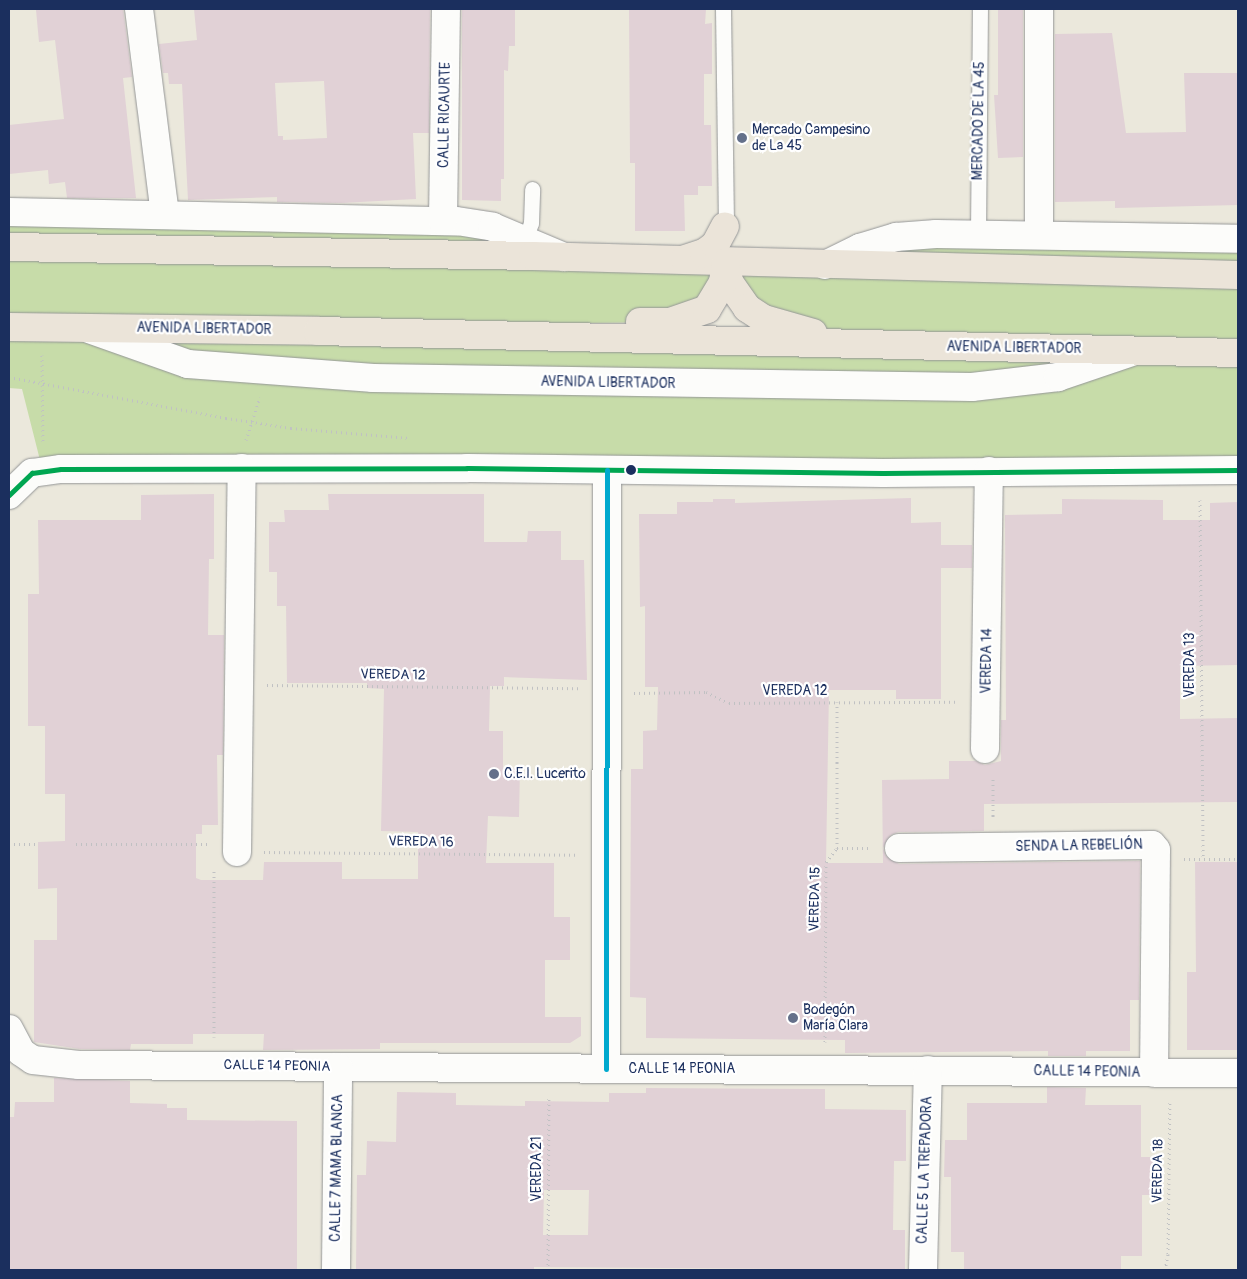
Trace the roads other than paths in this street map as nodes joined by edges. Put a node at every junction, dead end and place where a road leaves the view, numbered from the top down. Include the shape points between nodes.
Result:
1 (139, 9) edge
2 (446, 9) edge
3 (723, 9) edge
4 (980, 9) edge
5 (1039, 9) edge
6 (532, 189) dead end
7 (9, 212) edge
8 (165, 214) junction
9 (443, 221) junction
10 (726, 226) junction
11 (978, 234) junction
12 (1039, 235) junction
13 (526, 238) junction
14 (1238, 239) edge
15 (9, 247) edge
16 (564, 257) junction
17 (676, 260) junction
18 (726, 262) junction
19 (769, 263) junction
20 (824, 265) junction
21 (1238, 275) edge
22 (83, 327) junction
23 (9, 328) edge
24 (530, 336) junction
25 (864, 344) junction
26 (1134, 351) junction
27 (1238, 352) edge
28 (242, 468) junction
29 (607, 470) junction
30 (1238, 470) edge
31 (989, 471) junction
32 (13, 490) edge
33 (986, 749) road end
34 (237, 848) road end
35 (899, 848) road end
36 (11, 1035) edge
37 (338, 1067) junction
38 (606, 1069) junction
39 (928, 1070) junction
40 (1162, 1072) junction
41 (1238, 1073) edge
42 (336, 1270) edge
43 (923, 1270) edge

1 - 8 street
2 - 9 street, CALLE RICAURTE
3 - 10 lane
4 - 11 lane, MERCADO DE LA 45
5 - 12 street
6 - 13 lane via 531,223
7 - 8 street
8 - 9 street
9 - 13 street via 493,227
10 - 17 main road via 715,245 704,253
10 - 18 lane
10 - 19 main road via 734,245 752,258
11 - 12 street
11 - 20 street via 896,237 860,248
12 - 14 street
13 - 16 street
15 - 16 main road
16 - 17 main road
17 - 18 main road
18 - 19 main road
18 - 24 main road via 717,295 707,309 690,318 670,322 585,323
18 - 25 main road via 729,282 736,295 747,308 764,319
19 - 20 main road
20 - 21 main road
22 - 23 main road, AVENIDA LIBERTADOR
22 - 24 main road, AVENIDA LIBERTADOR
22 - 26 street, AVENIDA LIBERTADOR via 188,364 372,378 972,388 1058,377
24 - 25 main road, AVENIDA LIBERTADOR
25 - 26 main road, AVENIDA LIBERTADOR
26 - 27 main road, AVENIDA LIBERTADOR
28 - 29 street
28 - 32 street via 43,470 32,473
28 - 34 street
29 - 31 street
29 - 38 street
30 - 31 street
31 - 33 street, VEREDA 14
35 - 40 street, SENDA LA REBELIÓN via 1152,845 1156,850
36 - 37 street, CALLE 14 PEONIA via 33,1060 49,1063
37 - 38 street, CALLE 14 PEONIA
37 - 42 street, CALLE 7 MAMA BLANCA
38 - 39 street, CALLE 14 PEONIA
39 - 40 street, CALLE 14 PEONIA
39 - 43 street, CALLE 5 LA TREPADORA
40 - 41 street, CALLE 14 PEONIA

